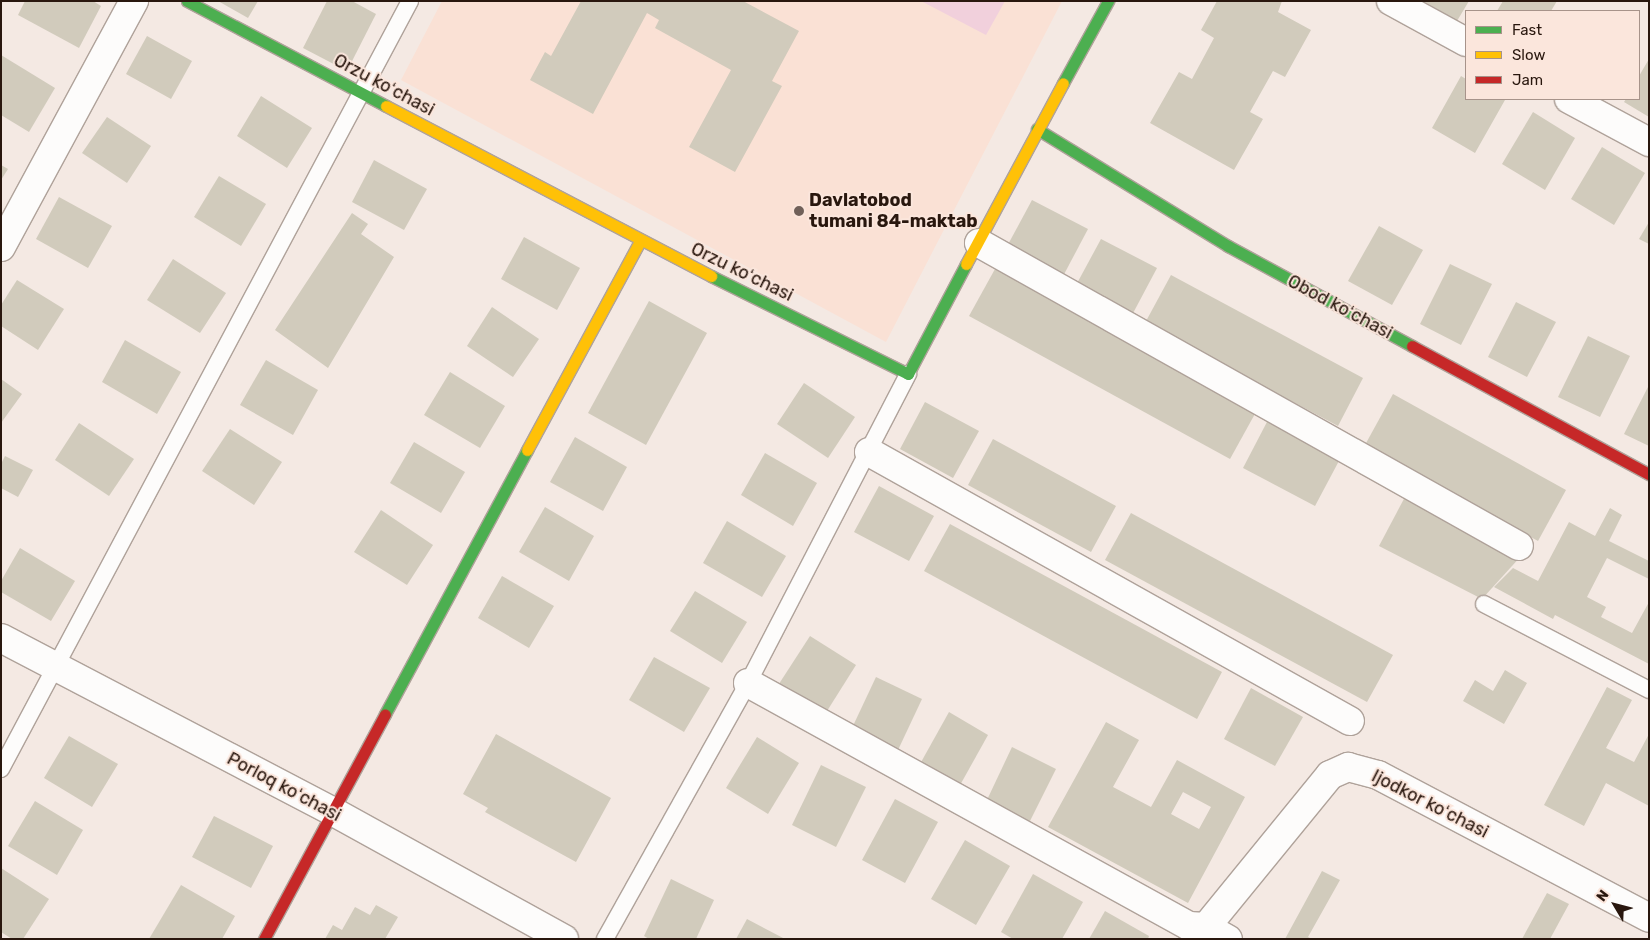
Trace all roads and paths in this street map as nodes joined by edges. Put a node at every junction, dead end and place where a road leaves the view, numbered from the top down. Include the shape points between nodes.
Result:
1 (134, 1) edge
2 (188, 1) edge
3 (410, 1) edge
4 (1108, 1) edge
5 (1392, 1) edge
6 (1465, 41) edge
7 (361, 93) junction
8 (1571, 100) edge
9 (1037, 129) junction
10 (1649, 142) edge
11 (640, 241) junction
12 (979, 243) junction
13 (1, 247) edge
14 (908, 374) junction
15 (869, 452) junction
16 (1649, 474) edge
17 (1519, 546) dead end
18 (1484, 604) dead end
19 (1, 638) edge
20 (54, 667) junction
21 (748, 683) junction
22 (1649, 690) edge
23 (1350, 721) dead end
24 (1, 769) edge
25 (332, 812) junction
26 (1649, 918) edge
27 (1201, 932) edge
28 (264, 939) edge
29 (564, 939) edge
30 (605, 939) edge

1 - 13 street
2 - 7 street, Orzu koʻchasi
3 - 7 lane
4 - 9 street
5 - 6 street
7 - 11 street, Orzu koʻchasi
7 - 20 lane
8 - 10 street
9 - 12 street
9 - 16 street, Obod koʻchasi via 1228,246
11 - 14 street, Orzu koʻchasi
11 - 25 street
12 - 14 street
12 - 17 street
14 - 15 lane
15 - 21 lane
15 - 23 street
18 - 22 lane
19 - 20 street, Porloq koʻchasi
20 - 24 lane
20 - 25 street, Porloq koʻchasi
21 - 27 street
21 - 30 lane
25 - 28 street
25 - 29 street, Porloq koʻchasi
26 - 27 street, Ijodkor koʻchasi via 1378,774 1348,767 1330,775

